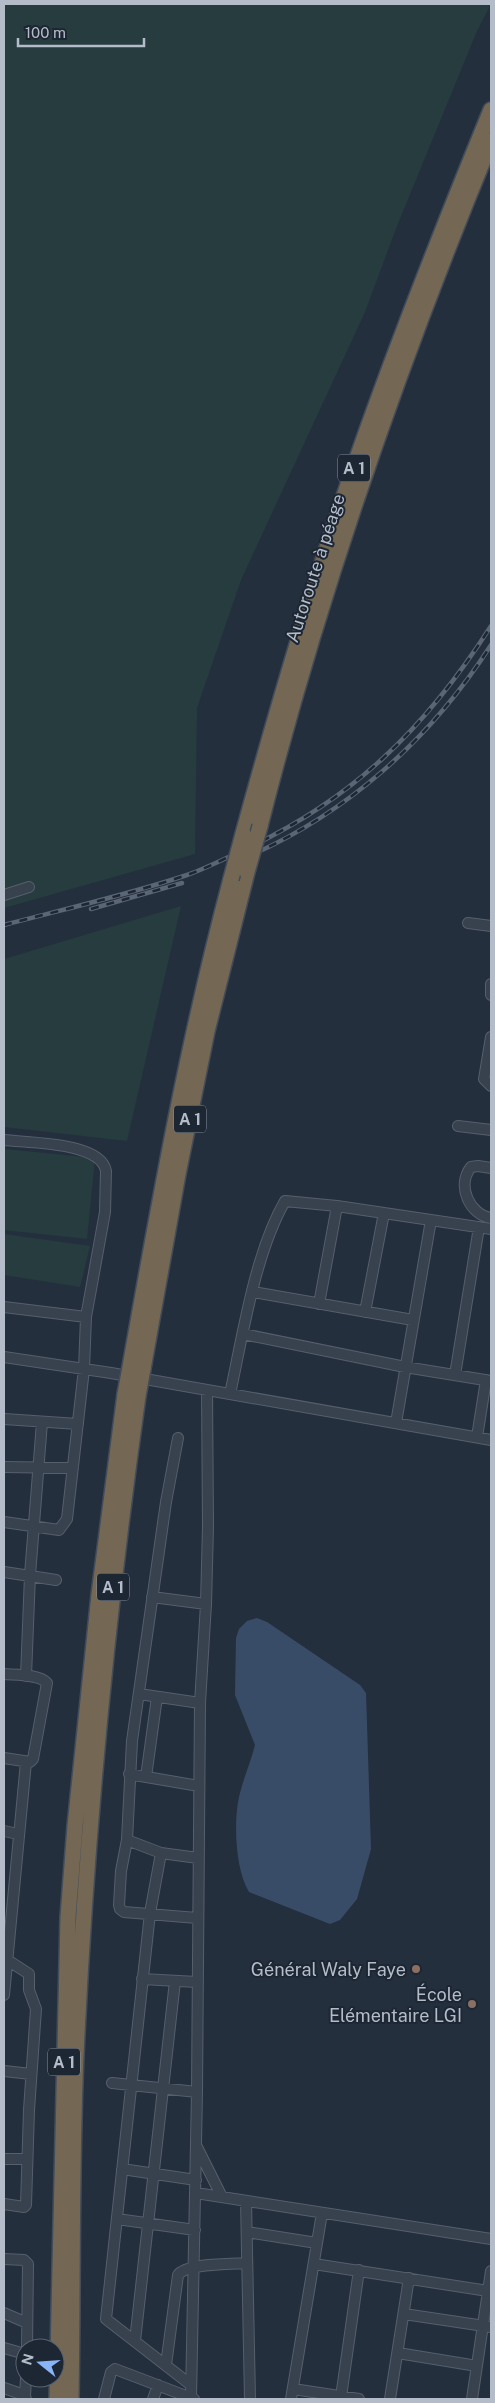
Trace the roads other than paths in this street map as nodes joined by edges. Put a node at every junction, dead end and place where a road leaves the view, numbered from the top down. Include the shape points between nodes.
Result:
1 (491, 110) edge
2 (491, 141) edge
3 (29, 887) dead end
4 (4, 895) edge
5 (468, 923) dead end
6 (491, 926) edge
7 (491, 984) edge
8 (491, 995) edge
9 (491, 1043) edge
10 (491, 1086) edge
11 (458, 1126) dead end
12 (491, 1130) edge
13 (4, 1140) edge
14 (491, 1168) edge
15 (337, 1206) junction
16 (384, 1213) junction
17 (491, 1218) edge
18 (431, 1220) junction
19 (479, 1228) junction
20 (491, 1229) edge
21 (253, 1292) junction
22 (319, 1304) junction
23 (4, 1308) edge
24 (365, 1312) junction
25 (86, 1317) junction
26 (413, 1320) junction
27 (243, 1334) junction
28 (4, 1357) edge
29 (405, 1367) junction
30 (136, 1368) junction
31 (84, 1369) junction
32 (454, 1375) junction
33 (489, 1381) edge
34 (207, 1390) junction
35 (230, 1394) junction
36 (131, 1395) junction
37 (4, 1420) edge
38 (42, 1422) junction
39 (396, 1423) junction
40 (78, 1424) junction
41 (477, 1437) junction
42 (178, 1438) dead end
43 (491, 1440) edge
44 (4, 1467) edge
45 (39, 1468) junction
46 (73, 1468) junction
47 (4, 1522) edge
48 (34, 1527) junction
49 (4, 1572) edge
50 (30, 1575) junction
51 (56, 1580) dead end
52 (152, 1597) junction
53 (206, 1604) junction
54 (4, 1674) edge
55 (26, 1676) junction
56 (138, 1694) junction
57 (157, 1697) junction
58 (200, 1702) junction
59 (4, 1758) edge
60 (26, 1762) junction
61 (130, 1774) junction
62 (146, 1777) junction
63 (199, 1786) junction
64 (4, 1831) edge
65 (18, 1834) junction
66 (127, 1840) junction
67 (161, 1853) junction
68 (198, 1858) junction
69 (9, 1873) edge
70 (150, 1913) junction
71 (197, 1918) junction
72 (7, 1956) edge
73 (142, 1979) junction
74 (175, 1980) junction
75 (197, 1982) junction
76 (4, 1995) edge
77 (4, 2071) edge
78 (31, 2074) junction
79 (112, 2083) dead end
80 (131, 2085) junction
81 (163, 2088) junction
82 (197, 2092) junction
83 (196, 2145) junction
84 (4, 2159) edge
85 (28, 2159) junction
86 (122, 2169) junction
87 (154, 2174) junction
88 (196, 2180) junction
89 (196, 2193) junction
90 (222, 2197) junction
91 (246, 2201) junction
92 (4, 2204) edge
93 (322, 2213) junction
94 (117, 2219) junction
95 (148, 2224) junction
96 (195, 2230) junction
97 (247, 2232) junction
98 (491, 2239) edge
99 (317, 2243) junction
100 (4, 2259) edge
101 (247, 2263) junction
102 (314, 2264) junction
103 (194, 2267) junction
104 (359, 2270) junction
105 (491, 2270) edge
106 (409, 2278) junction
107 (490, 2286) edge
108 (4, 2313) edge
109 (404, 2314) junction
110 (27, 2323) junction
111 (487, 2327) edge
112 (27, 2338) edge
113 (135, 2341) junction
114 (398, 2353) junction
115 (166, 2366) junction
116 (477, 2366) junction
117 (158, 2385) junction
118 (191, 2385) junction
119 (4, 2388) edge
120 (292, 2394) edge
121 (341, 2396) junction
122 (26, 2398) edge
123 (193, 2398) edge
124 (57, 2399) edge
125 (71, 2399) edge
126 (104, 2399) edge
127 (153, 2399) edge
128 (250, 2399) edge
129 (359, 2399) edge
130 (390, 2399) edge
131 (472, 2399) edge

1 - 30 highway, A 1, bridge via 352,472 303,623 243,834 212,949 178,1107
2 - 30 highway, Autoroute à péage / A 1, bridge via 364,477 288,718 208,1031
3 - 4 street
5 - 6 street
7 - 8 street
9 - 10 street via 484,1079
11 - 12 street
13 - 25 street via 80,1149 90,1152 105,1165 105,1212
14 - 17 street via 471,1167 466,1175 466,1190 473,1210 482,1217
15 - 16 street
15 - 21 street via 285,1201 270,1233
15 - 22 street
16 - 18 street
16 - 24 street
18 - 19 street
18 - 26 street
19 - 20 street
19 - 32 street
21 - 22 street
21 - 27 street
22 - 24 street
23 - 25 street
24 - 26 street
25 - 31 street
26 - 29 street
27 - 29 street
27 - 35 street
28 - 31 street
29 - 32 street
29 - 39 street
30 - 36 highway, A 1, bridge
31 - 34 street
31 - 40 street
32 - 33 street
33 - 41 street
34 - 35 street
34 - 53 street
35 - 39 street
36 - 124 highway, A 1 via 98,1604 68,1917
36 - 125 highway, A 1 via 85,1903 76,2057
37 - 38 street
38 - 40 street
38 - 45 street
39 - 41 street
40 - 46 street
41 - 43 street
42 - 52 street
44 - 45 street
45 - 46 street
45 - 48 street
46 - 48 street via 67,1519 62,1528
47 - 48 street
48 - 50 street
49 - 50 street
50 - 51 street
50 - 55 street
52 - 53 street
52 - 56 street
53 - 58 street
54 - 55 street
55 - 60 street via 47,1683 34,1759
56 - 57 street
56 - 61 street
57 - 58 street
57 - 62 street
58 - 63 street
59 - 60 street
60 - 65 street
61 - 62 street
61 - 66 street
62 - 63 street
63 - 68 street
64 - 65 street
65 - 69 street
66 - 67 street
66 - 70 street via 119,1908 124,1912
67 - 68 street
67 - 70 street
68 - 71 street
69 - 72 street
70 - 71 street
70 - 73 street
71 - 75 street
72 - 76 street
72 - 78 street via 31,1977 29,1990 36,2009
73 - 74 street
73 - 80 street
74 - 75 street
74 - 81 street
75 - 82 street
77 - 78 street
78 - 85 street
79 - 80 street
80 - 81 street
80 - 86 street
81 - 82 street
81 - 87 street
82 - 83 street
83 - 88 street
83 - 90 street
84 - 85 street
85 - 92 street via 25,2206
86 - 87 street
86 - 94 street
87 - 88 street
87 - 95 street
88 - 89 street
89 - 90 street
89 - 96 street
90 - 91 street
91 - 93 street
91 - 97 street
93 - 98 street
93 - 99 street
94 - 95 street
94 - 113 street via 106,2320
95 - 96 street
95 - 113 street
96 - 103 street
97 - 99 street
97 - 101 street
99 - 102 street
100 - 110 street via 24,2260 28,2264
101 - 103 street
101 - 128 street
102 - 104 street
102 - 120 street
103 - 115 street via 178,2275
103 - 118 street
104 - 106 street
104 - 121 street
105 - 107 street
106 - 107 street
106 - 109 street
107 - 111 street
108 - 110 street
109 - 111 street
109 - 114 street
110 - 112 street
111 - 116 street
113 - 115 street
114 - 116 street
114 - 130 street
115 - 118 street
116 - 131 street
117 - 123 street
117 - 126 street via 115,2369 111,2372
117 - 127 street
118 - 123 street
119 - 122 street
120 - 121 street
121 - 129 street

